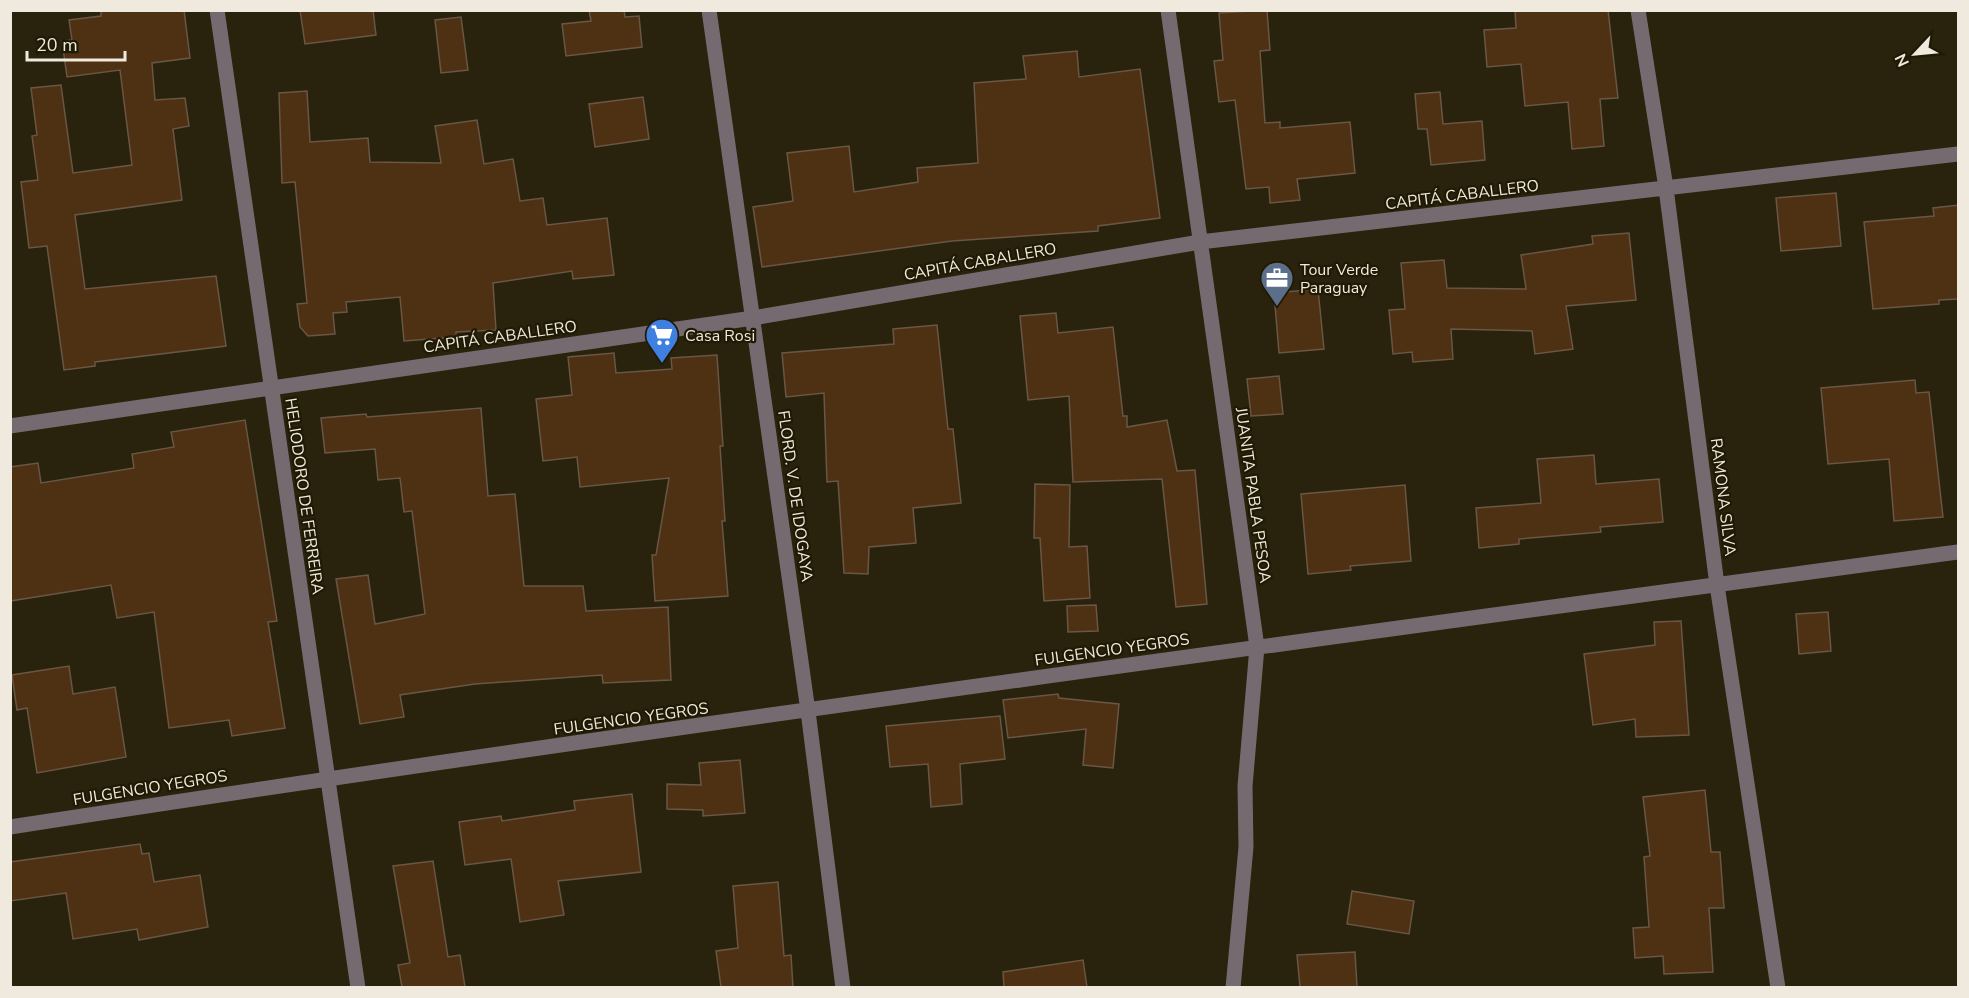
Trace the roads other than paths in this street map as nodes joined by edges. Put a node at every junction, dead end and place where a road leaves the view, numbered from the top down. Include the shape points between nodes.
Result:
1 (217, 10) edge
2 (709, 10) edge
3 (1168, 10) edge
4 (1638, 10) edge
5 (1959, 154) edge
6 (1666, 188) junction
7 (1200, 242) junction
8 (753, 318) junction
9 (272, 388) junction
10 (10, 426) edge
11 (1959, 552) edge
12 (1717, 585) junction
13 (1257, 647) junction
14 (808, 711) junction
15 (327, 778) junction
16 (10, 827) edge
17 (358, 987) edge
18 (843, 987) edge
19 (1233, 987) edge
20 (1778, 987) edge

1 - 9 street, HELIODORO DE FERREIRA
2 - 8 street, FLORD. V. DE IDOGAYA
3 - 7 street, JUANITA PABLA PESOA
4 - 6 street, RAMONA SILVA
5 - 6 street, CAPITÁ CABALLERO
6 - 7 street, CAPITÁ CABALLERO
6 - 12 street, RAMONA SILVA
7 - 8 street, CAPITÁ CABALLERO
7 - 13 street, JUANITA PABLA PESOA
8 - 9 street, CAPITÁ CABALLERO
8 - 14 street, FLORD. V. DE IDOGAYA
9 - 10 street, CAPITÁ CABALLERO
9 - 15 street, HELIODORO DE FERREIRA
11 - 12 street, FULGENCIO YEGROS
12 - 13 street, FULGENCIO YEGROS
12 - 20 street, RAMONA SILVA
13 - 14 street, FULGENCIO YEGROS
13 - 19 street, JUANITA PABLA PESOA via 1245,786 1246,847
14 - 15 street, FULGENCIO YEGROS
14 - 18 street, FLORD. V. DE IDOGAYA
15 - 16 street, FULGENCIO YEGROS
15 - 17 street, HELIODORO DE FERREIRA

